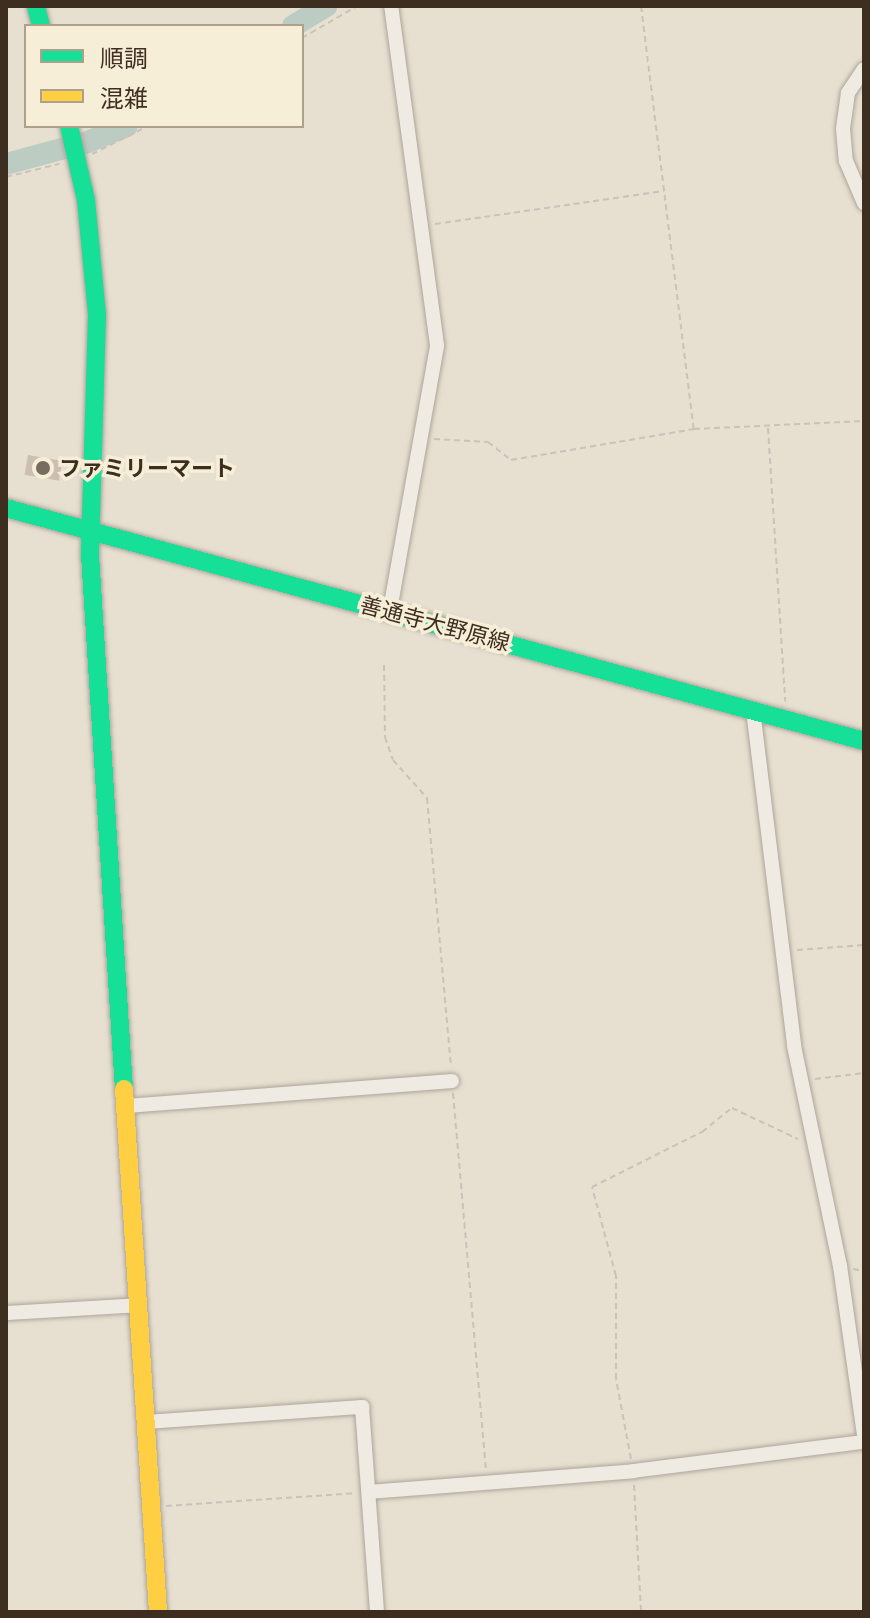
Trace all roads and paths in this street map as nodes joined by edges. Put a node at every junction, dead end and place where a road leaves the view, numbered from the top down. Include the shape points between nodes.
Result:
1 (357, 6) edge
2 (391, 6) edge
3 (641, 6) edge
4 (304, 37) edge
5 (864, 69) edge
6 (69, 128) edge
7 (862, 188) edge
8 (664, 191) junction
9 (864, 203) edge
10 (422, 226) junction
11 (864, 421) edge
12 (768, 427) junction
13 (694, 429) junction
14 (421, 438) junction
15 (6, 508) edge
16 (90, 529) junction
17 (390, 610) junction
18 (384, 665) dead end
19 (753, 710) junction
20 (786, 718) junction
21 (864, 741) edge
22 (864, 945) edge
23 (784, 951) junction
24 (864, 1073) edge
25 (452, 1081) junction
26 (802, 1081) junction
27 (127, 1106) junction
28 (813, 1146) junction
29 (139, 1305) junction
30 (6, 1313) edge
31 (146, 1422) junction
32 (864, 1435) edge
33 (864, 1442) edge
34 (633, 1471) junction
35 (487, 1478) junction
36 (369, 1492) junction
37 (152, 1507) junction
38 (158, 1612) edge
39 (377, 1612) edge
40 (641, 1612) edge

1 - 4 path
2 - 10 street
3 - 8 path
5 - 7 street via 848,93 843,129 846,161
6 - 16 street via 86,200 97,315
7 - 9 street
8 - 10 path
8 - 13 path
10 - 14 street via 437,345
11 - 12 path
12 - 13 path
12 - 20 path
13 - 14 path via 511,460 488,442
14 - 17 street
15 - 16 street, 善通寺大野原線
16 - 17 street, 善通寺大野原線
16 - 27 street
17 - 19 street, 善通寺大野原線
18 - 25 path via 385,737 393,760 427,798
19 - 20 street, 善通寺大野原線
19 - 23 street
20 - 21 street, 善通寺大野原線
22 - 23 path
23 - 26 street
24 - 26 path
25 - 27 street
25 - 35 path
26 - 28 street
27 - 29 street
28 - 32 street via 840,1266
28 - 34 path via 732,1108 702,1132 592,1187 616,1276 616,1379
29 - 30 street
29 - 31 street
31 - 36 street via 362,1407
31 - 37 street
33 - 34 street
34 - 35 street
34 - 40 path
35 - 36 street
36 - 37 path
36 - 39 street
37 - 38 street

